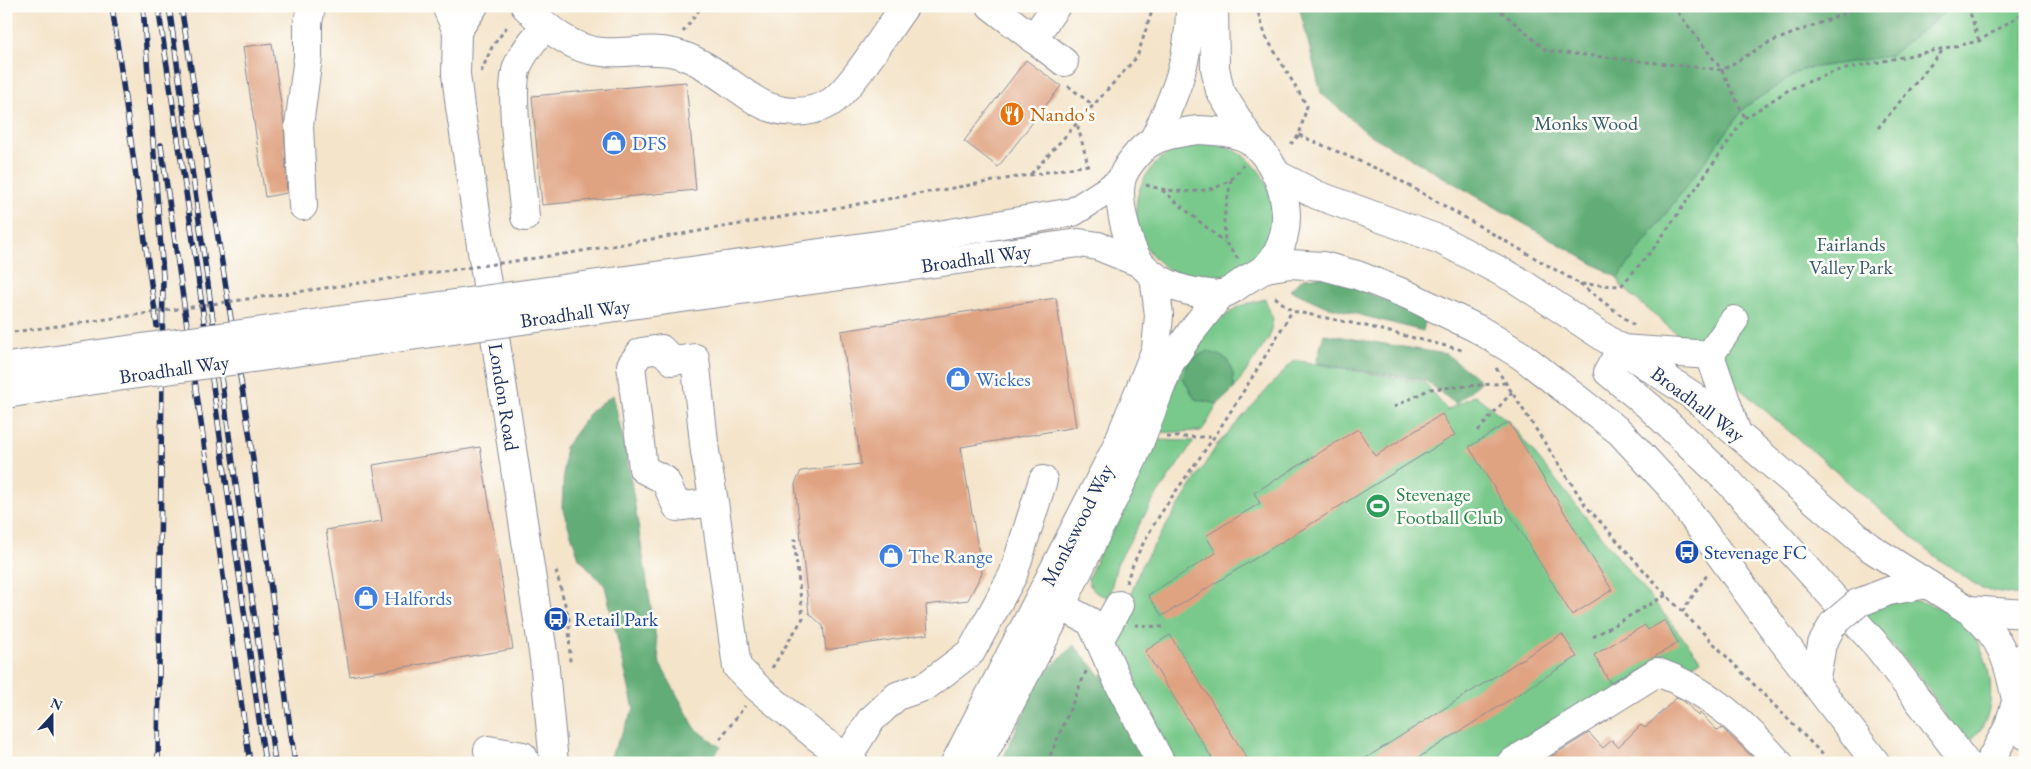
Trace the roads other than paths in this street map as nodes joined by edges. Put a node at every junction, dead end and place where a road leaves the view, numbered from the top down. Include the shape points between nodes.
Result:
1 (311, 6) edge
2 (446, 6) edge
3 (474, 6) edge
4 (525, 6) edge
5 (905, 6) edge
6 (992, 6) edge
7 (1056, 6) edge
8 (1190, 6) edge
9 (1214, 6) edge
10 (545, 26) junction
11 (457, 31) junction
12 (1033, 39) junction
13 (1064, 62) dead end
14 (1152, 141) junction
15 (1248, 152) junction
16 (1276, 174) junction
17 (1133, 184) junction
18 (303, 206) dead end
19 (525, 217) dead end
20 (1254, 266) junction
21 (1147, 270) junction
22 (1221, 294) junction
23 (571, 301) junction
24 (1734, 320) dead end
25 (1621, 349) junction
26 (1710, 355) junction
27 (6, 367) edge
28 (72, 370) junction
29 (6, 394) edge
30 (1737, 432) junction
31 (1043, 480) dead end
32 (714, 502) junction
33 (1928, 584) junction
34 (1120, 605) road end
35 (1061, 606) junction
36 (1969, 610) junction
37 (2025, 614) edge
38 (1100, 639) junction
39 (2018, 663) edge
40 (1815, 683) junction
41 (2016, 702) junction
42 (2025, 735) edge
43 (489, 756) edge
44 (850, 760) edge
45 (961, 761) edge
46 (1982, 762) edge
47 (526, 763) edge
48 (554, 763) edge
49 (1161, 763) edge
50 (1511, 763) edge
51 (1779, 763) edge
52 (1876, 763) edge

1 - 18 main road via 299,126
2 - 11 main road, London Road
3 - 11 main road
4 - 10 main road
5 - 10 main road via 844,90 830,102 790,112 772,109 756,101 696,60 657,50 601,52 587,49
6 - 12 main road
7 - 12 main road
8 - 14 main road via 1190,37 1182,73 1172,102
9 - 15 main road via 1215,68 1220,91
10 - 19 main road via 517,68 514,92
11 - 48 main road, London Road via 456,74 460,107 543,649
12 - 13 main road
14 - 15 main road via 1197,130 1228,133
14 - 17 main road via 1127,168
15 - 16 main road
16 - 20 main road via 1287,204 1286,227 1280,246
16 - 25 main road, Broadhall Way via 1317,195 1441,240 1517,280
17 - 21 main road via 1127,239
17 - 23 main road, Broadhall Way via 1073,212
20 - 22 main road
20 - 40 main road via 1323,266 1356,275 1408,294 1478,329 1522,356 1620,432 1671,487
21 - 22 main road, Broadhall Way via 1186,292
21 - 23 main road, Broadhall Way via 1098,246 1078,243
21 - 45 main road, Monkswood Way via 1159,315 1156,349 1116,448
22 - 35 main road, Monkswood Way via 1170,363 1134,457
23 - 28 main road, Broadhall Way, bridge
24 - 26 main road
25 - 26 main road
25 - 30 main road, Broadhall Way via 1693,396
25 - 46 main road via 1608,372 1730,482
26 - 30 main road
27 - 28 main road, Broadhall Way
28 - 29 main road, Broadhall Way
30 - 33 main road, Broadhall Way via 1869,547
31 - 44 main road via 1013,574 971,652 926,686 897,696 870,721
32 - 32 main road via 705,452 696,358 673,361 661,349 641,352 632,365 643,469 665,480 677,507
32 - 44 main road via 737,667 817,738
33 - 36 main road, Broadhall Way
33 - 40 main road, bridge via 1889,591 1858,603 1832,624 1822,644
34 - 38 main road
35 - 38 main road via 1091,622
35 - 45 main road, Monkswood Way
36 - 37 main road
36 - 39 main road, Broadhall Way via 1992,631 2005,652
38 - 49 main road via 1119,684
39 - 41 main road, Broadhall Way
40 - 52 main road
41 - 42 main road, Broadhall Way
41 - 46 main road via 2008,728
43 - 47 main road via 523,756
50 - 51 main road via 1657,672 1684,681 1742,722

